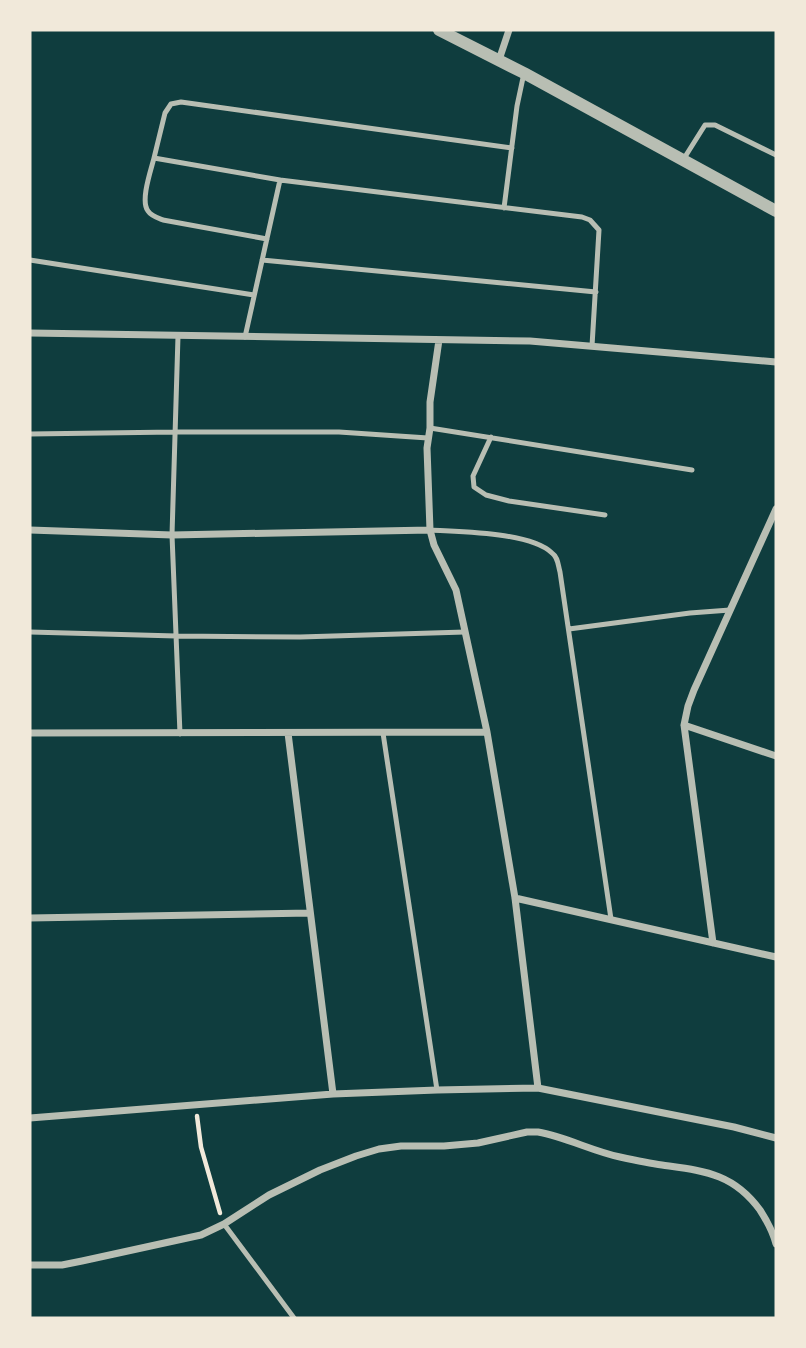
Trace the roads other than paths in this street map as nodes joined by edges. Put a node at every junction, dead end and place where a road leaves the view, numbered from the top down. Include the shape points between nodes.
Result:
1 (439, 30) edge
2 (509, 30) edge
3 (499, 60) junction
4 (524, 73) junction
5 (512, 148) junction
6 (776, 155) edge
7 (154, 158) junction
8 (683, 160) junction
9 (280, 180) junction
10 (504, 208) junction
11 (776, 211) edge
12 (267, 239) junction
13 (30, 260) edge
14 (262, 260) junction
15 (596, 292) junction
16 (254, 295) junction
17 (30, 333) edge
18 (177, 336) junction
19 (244, 337) junction
20 (439, 340) junction
21 (592, 346) junction
22 (776, 362) edge
23 (430, 428) junction
24 (175, 432) junction
25 (30, 435) edge
26 (491, 437) junction
27 (428, 438) junction
28 (692, 470) dead end
29 (776, 509) edge
30 (605, 514) dead end
31 (30, 530) edge
32 (430, 530) junction
33 (172, 535) junction
34 (730, 610) junction
35 (569, 629) junction
36 (30, 632) edge
37 (465, 632) junction
38 (176, 636) junction
39 (684, 725) junction
40 (487, 732) junction
41 (30, 733) edge
42 (288, 733) junction
43 (383, 733) junction
44 (180, 734) junction
45 (776, 756) edge
46 (515, 898) junction
47 (310, 913) junction
48 (30, 918) edge
49 (611, 919) junction
50 (713, 943) junction
51 (776, 957) edge
52 (538, 1088) junction
53 (437, 1090) junction
54 (333, 1094) junction
55 (30, 1118) edge
56 (776, 1138) edge
57 (224, 1224) junction
58 (776, 1244) edge
59 (30, 1265) edge
60 (294, 1318) edge

1 - 3 street
2 - 3 street
3 - 4 street
4 - 5 lane
4 - 8 street
5 - 7 lane via 181,102 171,104 165,113
5 - 10 lane
6 - 8 lane via 715,125 705,125
7 - 9 lane
7 - 12 lane via 144,204 153,216
8 - 11 street
9 - 10 lane
9 - 12 lane
10 - 15 lane via 582,217 595,225 599,230
12 - 14 lane
13 - 16 lane
14 - 15 lane
14 - 16 lane
15 - 21 lane
16 - 19 lane
17 - 18 street
18 - 19 street
18 - 24 lane
19 - 20 street
20 - 21 street
20 - 23 street
21 - 22 street
23 - 26 lane
23 - 27 street
24 - 25 lane
24 - 27 lane via 339,432
24 - 33 lane
26 - 28 lane
26 - 30 lane via 472,476 474,487 509,501
27 - 32 street
29 - 34 street
31 - 33 street
32 - 33 street
32 - 35 lane via 491,533 553,553
32 - 37 street via 456,590
33 - 38 lane
34 - 35 lane
34 - 39 street via 694,690
35 - 49 lane
36 - 38 lane
37 - 38 lane
37 - 40 street
38 - 44 lane
39 - 45 street
39 - 50 street
40 - 43 street
40 - 46 street
41 - 44 street
42 - 43 street
42 - 44 street
42 - 47 street
43 - 53 lane
46 - 49 street
46 - 52 street
47 - 48 street
47 - 54 street
49 - 50 street
50 - 51 street
52 - 53 street
52 - 56 street
53 - 54 street
54 - 55 street
57 - 58 street via 320,1170 379,1149 478,1143 538,1132 618,1157 693,1168 725,1179 755,1203
57 - 59 street via 201,1235 138,1250 62,1265
57 - 60 lane

